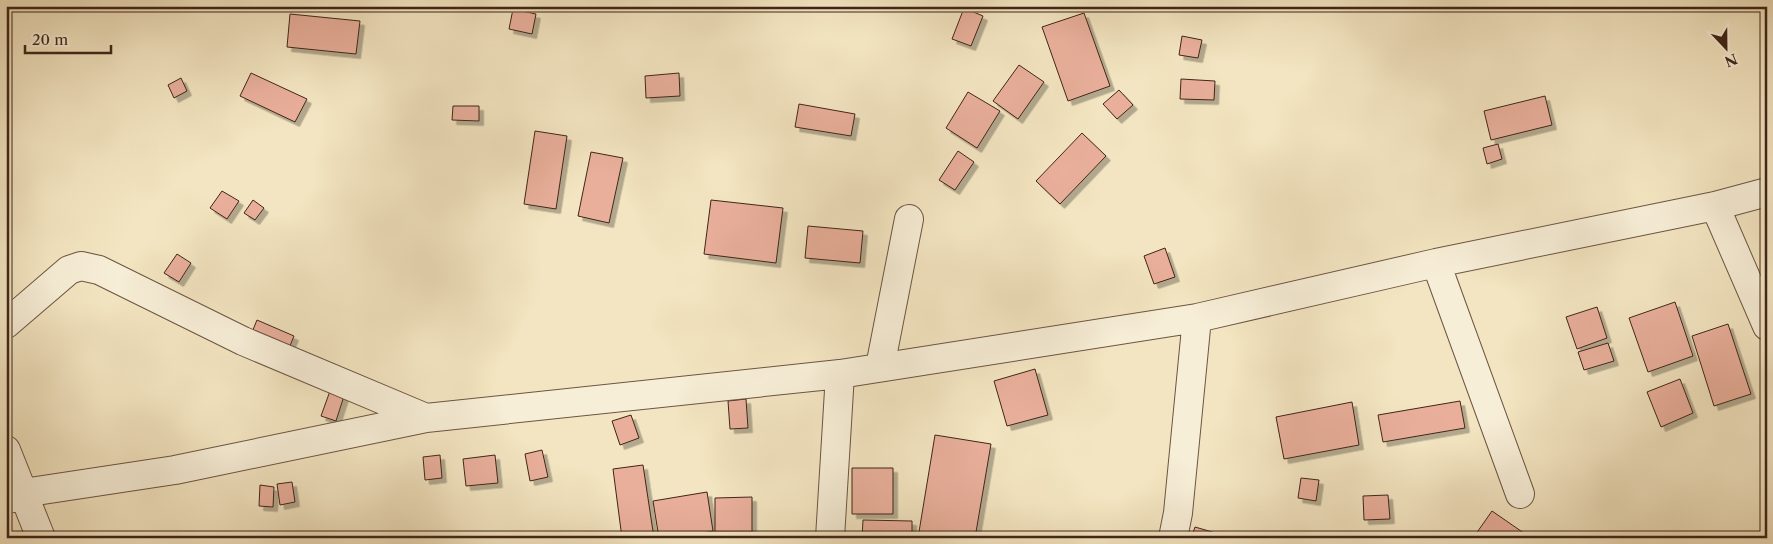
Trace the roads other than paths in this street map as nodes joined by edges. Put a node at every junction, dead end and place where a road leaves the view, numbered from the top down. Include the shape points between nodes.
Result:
1 (1767, 192) edge
2 (1715, 206) junction
3 (909, 219) dead end
4 (1436, 263) junction
5 (1197, 318) junction
6 (6, 324) edge
7 (1767, 326) edge
8 (880, 367) junction
9 (840, 374) junction
10 (426, 418) junction
11 (6, 450) edge
12 (1520, 494) dead end
13 (15, 496) edge
14 (41, 538) edge
15 (830, 538) edge
16 (1173, 538) edge

1 - 2 street
2 - 4 street
2 - 7 street
3 - 8 street
4 - 5 street
4 - 12 street
5 - 8 street
5 - 16 street
6 - 10 street via 69,270 81,266 99,270 243,341
8 - 9 street
9 - 10 street
9 - 15 street
10 - 13 street via 175,470
11 - 13 street
13 - 14 street

